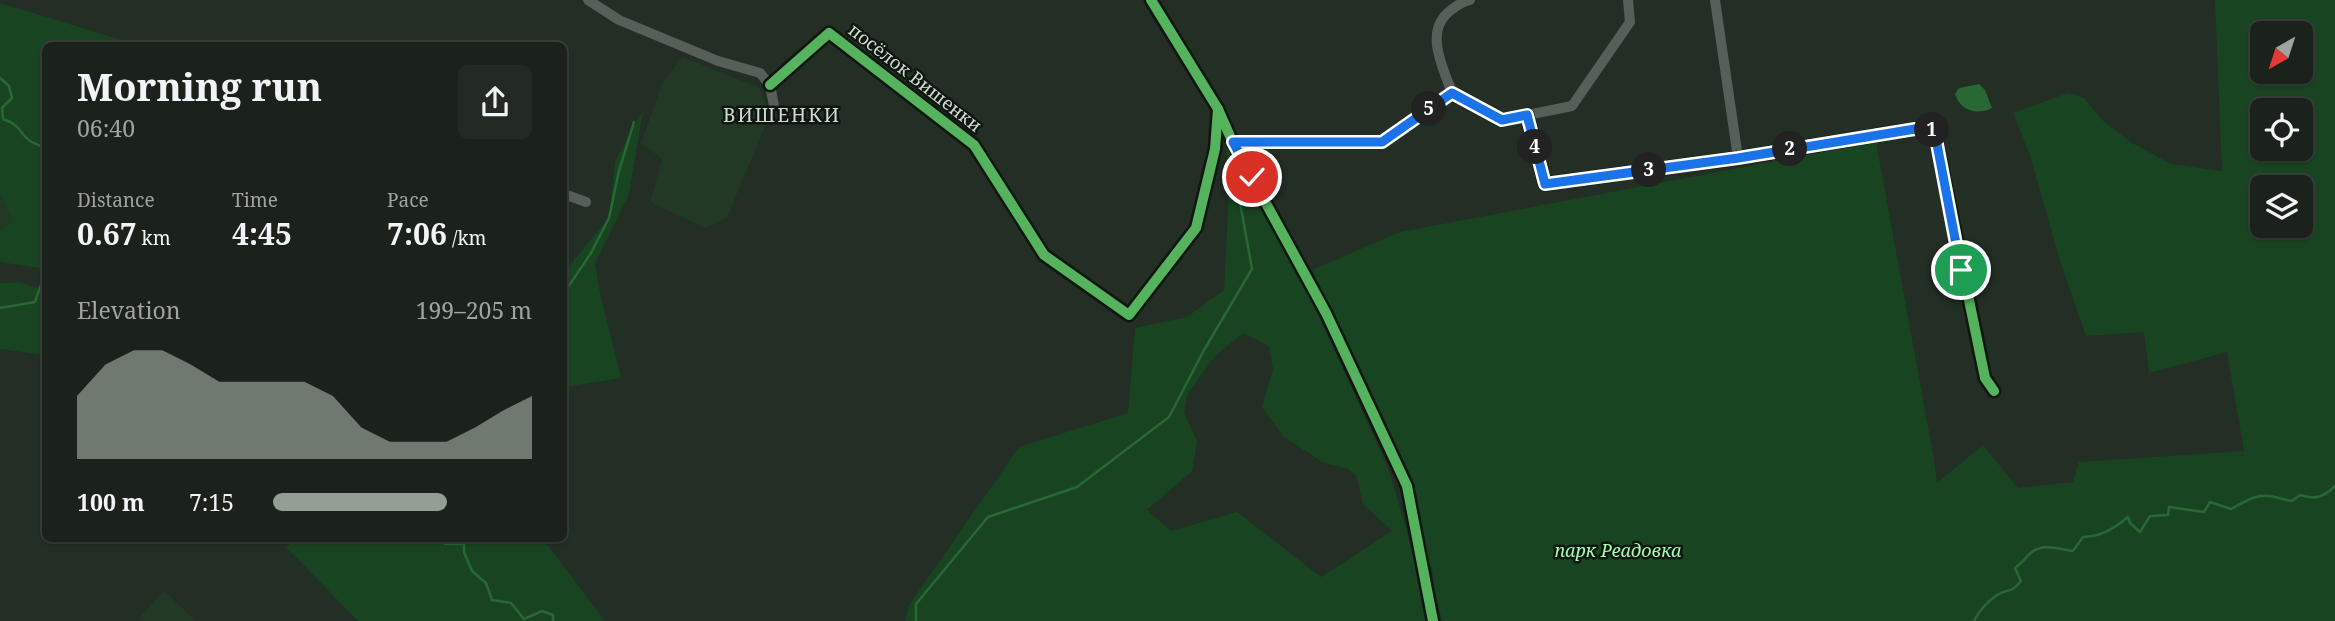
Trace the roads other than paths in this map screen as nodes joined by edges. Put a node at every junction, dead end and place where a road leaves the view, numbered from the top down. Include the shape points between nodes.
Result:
1 (588, 0) edge
2 (1151, 0) edge
3 (1470, 0) edge
4 (1629, 0) edge
5 (1715, 0) edge
6 (770, 85) junction
7 (1452, 93) junction
8 (774, 106) dead end
9 (1218, 109) junction
10 (1527, 115) junction
11 (1233, 142) junction
12 (1738, 158) junction
13 (567, 195) edge
14 (586, 202) dead end
15 (1994, 391) dead end
16 (1433, 621) edge

1 - 6 street via 619,20 718,61 760,73
2 - 9 street
3 - 7 street via 1442,16 1435,32
4 - 10 street via 1630,22 1572,106
5 - 12 street
6 - 8 street
6 - 9 street, посёлок Вишенки via 829,33 974,145 1044,255 1129,315 1196,228 1215,149
7 - 10 street via 1502,120
7 - 11 street via 1382,142
9 - 11 street
10 - 12 street via 1545,184
11 - 16 street via 1326,313 1407,486
12 - 15 street via 1931,130 1985,377
13 - 14 street

